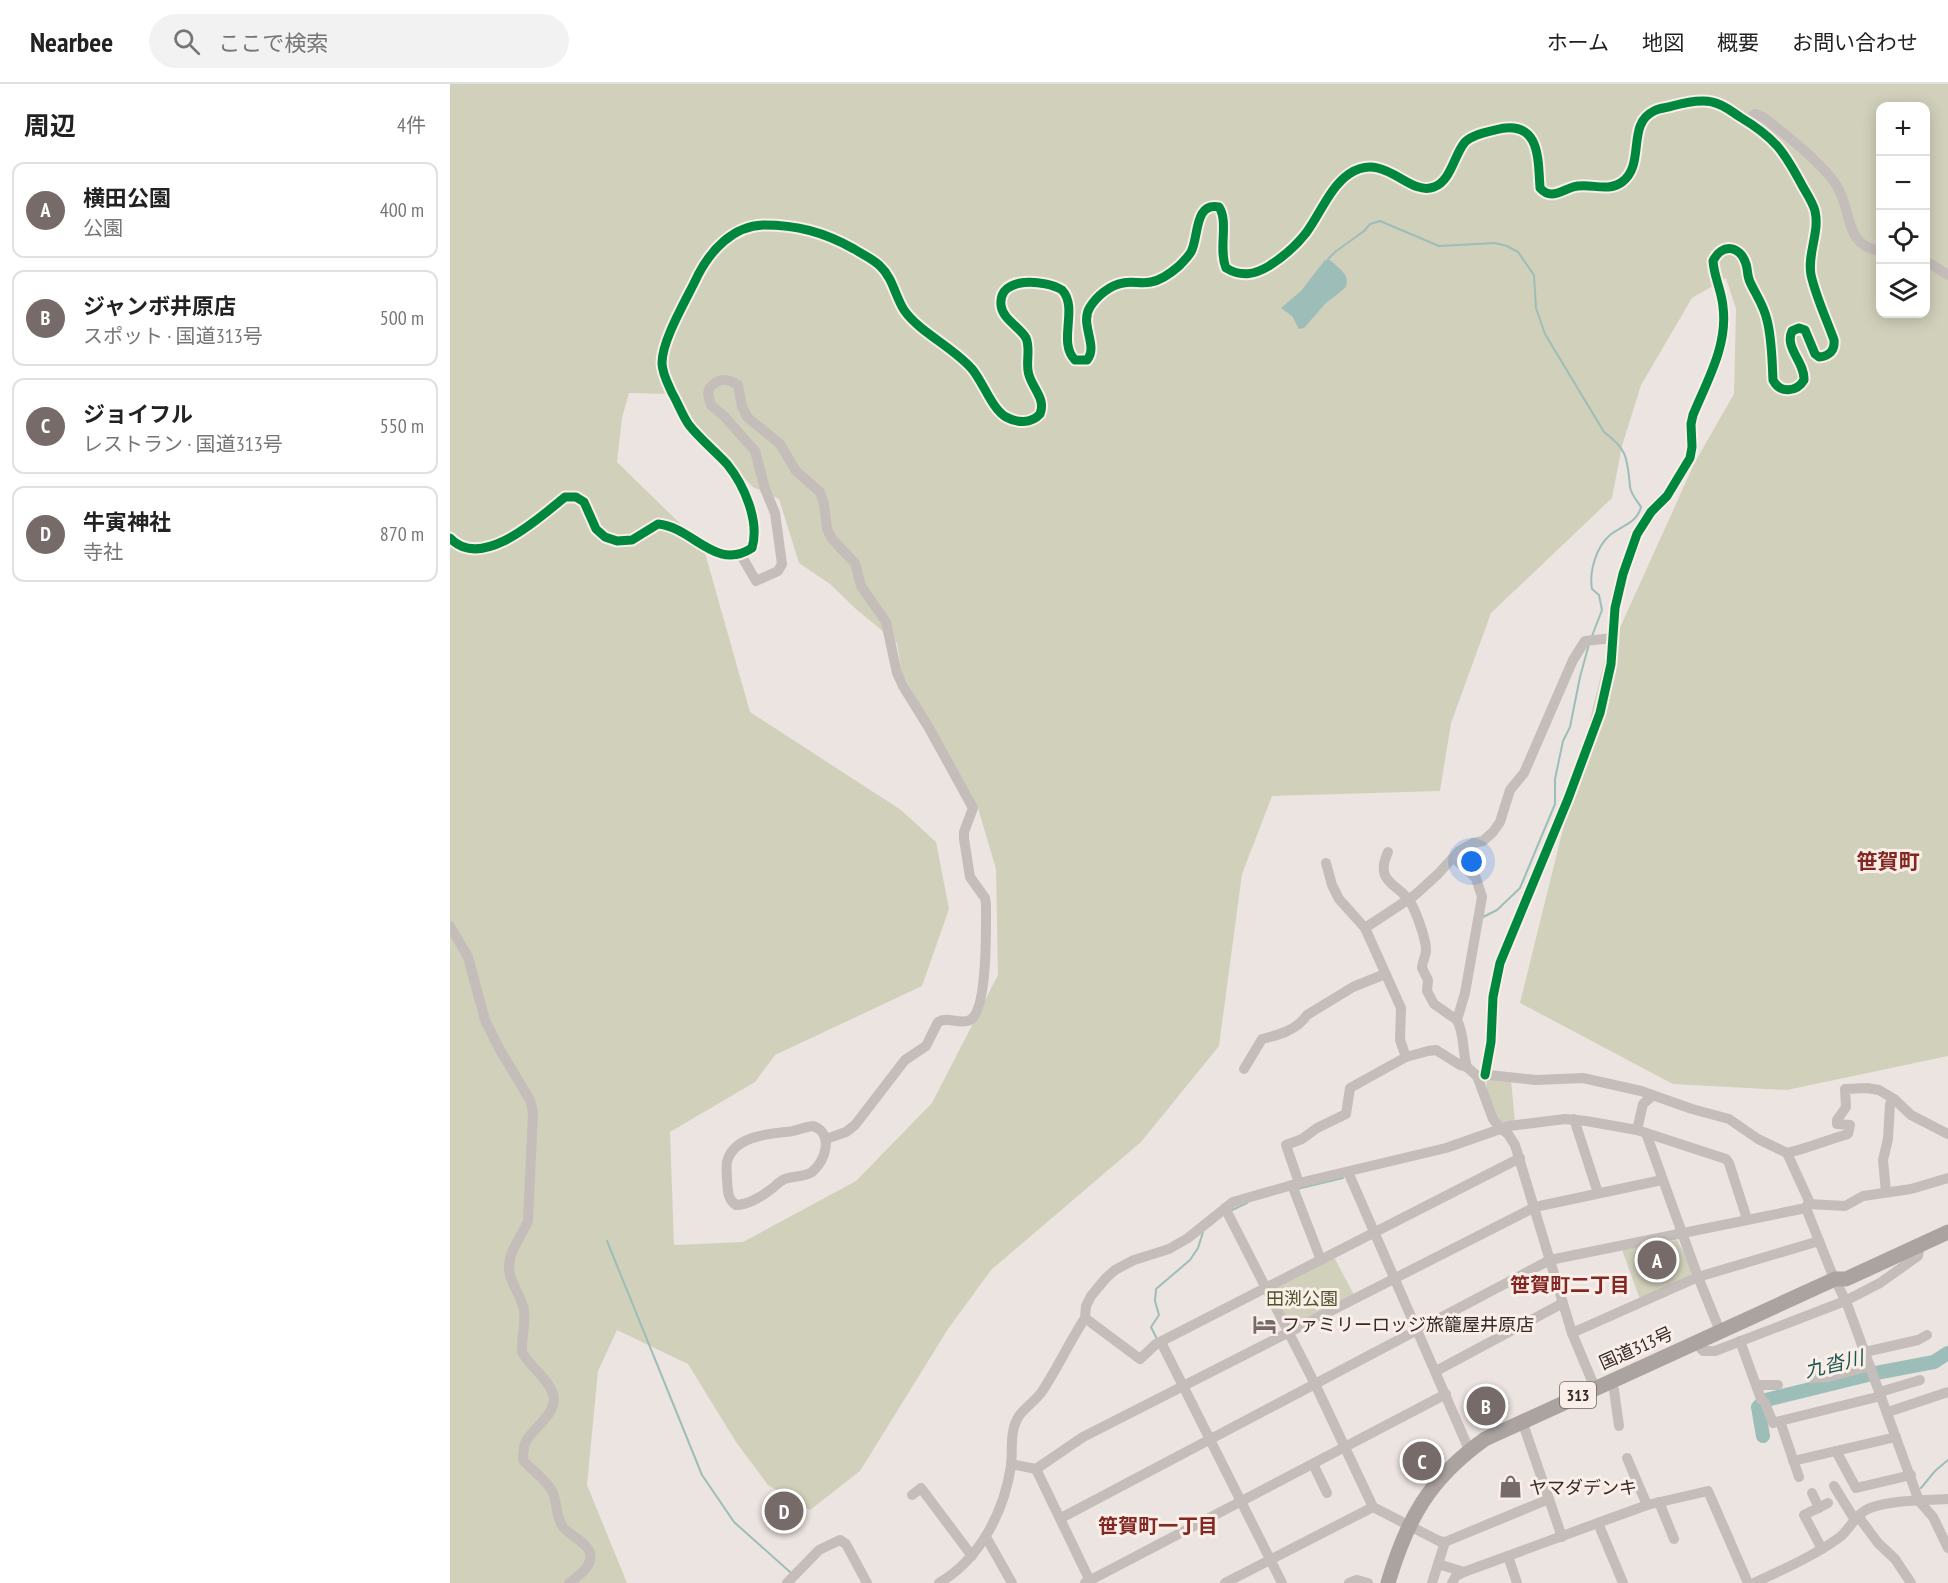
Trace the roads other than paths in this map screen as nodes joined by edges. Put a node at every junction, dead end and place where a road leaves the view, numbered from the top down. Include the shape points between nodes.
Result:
1 (1747, 120) junction
2 (1876, 250) edge
3 (1930, 264) edge
4 (1948, 275) edge
5 (450, 538) edge
6 (741, 555) junction
7 (1613, 638) junction
8 (1388, 852) dead end
9 (1454, 858) junction
10 (1326, 863) dead end
11 (1407, 898) junction
12 (450, 926) edge
13 (1365, 928) junction
14 (1385, 974) junction
15 (1457, 1020) junction
16 (1406, 1057) junction
17 (1467, 1066) junction
18 (1244, 1070) dead end
19 (1481, 1076) junction
20 (1652, 1096) junction
21 (1894, 1099) junction
22 (1574, 1119) junction
23 (1500, 1128) junction
24 (1642, 1131) junction
25 (1948, 1134) edge
26 (826, 1139) junction
27 (1787, 1153) junction
28 (1520, 1158) junction
29 (1348, 1172) junction
30 (1948, 1178) edge
31 (1662, 1180) junction
32 (1295, 1184) junction
33 (1886, 1192) junction
34 (1598, 1193) junction
35 (1807, 1206) junction
36 (1535, 1207) junction
37 (1225, 1208) junction
38 (1747, 1219) junction
39 (1948, 1222) edge
40 (1948, 1232) edge
41 (1682, 1233) junction
42 (1375, 1234) junction
43 (1819, 1241) junction
44 (1920, 1244) junction
45 (1321, 1260) junction
46 (1551, 1260) junction
47 (1698, 1277) junction
48 (1835, 1279) junction
49 (1395, 1280) junction
50 (1264, 1288) junction
51 (1845, 1300) junction
52 (1563, 1303) junction
53 (1085, 1318) junction
54 (1418, 1330) junction
55 (1720, 1331) junction
56 (1288, 1333) junction
57 (1572, 1333) junction
58 (1927, 1335) dead end
59 (1740, 1341) junction
60 (1161, 1342) junction
61 (1695, 1342) junction
62 (1865, 1352) junction
63 (1436, 1371) junction
64 (1872, 1372) junction
65 (1810, 1378) dead end
66 (1920, 1380) dead end
67 (1610, 1381) junction
68 (1315, 1384) junction
69 (1757, 1385) junction
70 (1778, 1385) dead end
71 (1184, 1386) junction
72 (1594, 1388) junction
73 (1948, 1392) edge
74 (1881, 1394) junction
75 (1446, 1395) junction
76 (1888, 1412) junction
77 (1522, 1421) junction
78 (1780, 1421) junction
79 (1619, 1426) dead end
80 (1896, 1437) junction
81 (1210, 1439) junction
82 (1346, 1447) junction
83 (1468, 1451) junction
84 (1836, 1451) junction
85 (1627, 1458) dead end
86 (1793, 1461) junction
87 (1011, 1464) junction
88 (1313, 1464) junction
89 (1036, 1469) junction
90 (1911, 1475) junction
91 (1799, 1477) dead end
92 (1834, 1486) dead end
93 (1327, 1493) dead end
94 (1812, 1493) dead end
95 (912, 1496) dead end
96 (1549, 1499) junction
97 (1948, 1499) edge
98 (1241, 1501) junction
99 (1919, 1501) junction
100 (1659, 1502) junction
101 (1647, 1504) junction
102 (1374, 1507) junction
103 (1061, 1518) junction
104 (1856, 1518) junction
105 (1598, 1523) junction
106 (1409, 1525) junction
107 (1561, 1533) junction
108 (986, 1537) junction
109 (1674, 1539) dead end
110 (1445, 1542) junction
111 (1948, 1548) edge
112 (1822, 1549) junction
113 (972, 1556) junction
114 (1508, 1556) junction
115 (1271, 1561) junction
116 (1438, 1564) junction
117 (1464, 1572) junction
118 (1089, 1582) edge
119 (569, 1583) edge
120 (787, 1583) edge
121 (867, 1583) edge
122 (940, 1583) edge
123 (1012, 1583) edge
124 (1225, 1583) edge
125 (1282, 1583) edge
126 (1349, 1583) edge
127 (1368, 1583) edge
128 (1388, 1583) edge
129 (1432, 1583) edge
130 (1452, 1583) edge
131 (1518, 1583) edge
132 (1623, 1583) edge
133 (1748, 1583) edge
134 (1754, 1583) edge
135 (1911, 1583) edge

1 - 2 street via 1755,114 1763,117 1820,166 1840,192 1856,239 1864,247
1 - 6 street via 1710,101 1653,111 1638,129 1632,171 1609,188 1573,187 1551,195 1544,193 1540,188 1536,144 1526,134 1507,127 1466,142 1446,177 1434,187 1425,189 1386,170 1364,167 1343,179 1295,246 1256,273 1244,275 1226,268 1221,253 1223,213 1219,207 1205,208 1190,254 1174,270 1150,282 1112,287 1089,308 1086,319 1091,350 1087,360 1075,360 1069,351 1068,301 1062,290 1043,284 1012,285 1002,294 1000,305 1027,341 1029,375 1042,402 1040,414 1029,421 1014,420 1000,412 973,370 911,319 886,273 859,252 838,239 798,227 758,225 741,230 725,239 701,269 666,344 662,364 690,426 728,466 744,494 755,540 752,548
1 - 7 street via 1780,147 1815,211 1810,267 1834,348 1820,357 1805,330 1792,331 1790,342 1804,380 1793,390 1776,385 1767,319 1748,277 1746,263 1733,249 1719,251 1713,261 1723,306 1723,337 1693,415 1690,458 1637,534 1618,592
3 - 4 street
5 - 6 street via 469,548 503,542 566,497 576,497 584,502 596,529 611,539 632,540 658,524 667,525 707,550
6 - 26 street via 756,581 778,571 782,564 775,513 755,451 709,399 709,388 722,379 738,385 747,417 780,444 796,471 823,497 827,530 855,563 861,586 886,622 903,686 973,808 963,839 970,877 986,904 984,988 976,1014 964,1022 938,1022 926,1046 905,1060 855,1125
7 - 9 street via 1585,641 1524,773 1509,790 1500,822 1483,841 1459,851
7 - 19 street via 1600,713 1500,963 1493,997 1491,1042
8 - 11 street via 1384,877
9 - 11 street
9 - 15 street via 1476,878 1482,897
10 - 13 street via 1339,899
11 - 13 street
11 - 15 street via 1416,913 1426,951 1422,968 1428,980 1427,991 1439,1009
12 - 119 street via 468,957 485,1020 530,1100 528,1221 512,1251 509,1266 524,1308 522,1352 554,1396 552,1410 527,1440 523,1460 551,1488 558,1519 590,1554 582,1573
13 - 14 street
14 - 16 street via 1401,1008 1400,1040
14 - 18 street via 1353,987 1307,1015 1296,1027 1262,1039
15 - 17 street via 1463,1032
16 - 17 street via 1432,1050
16 - 32 street via 1350,1088 1348,1111 1343,1118 1286,1145
17 - 19 street
19 - 20 street via 1583,1078
19 - 23 street via 1493,1119
20 - 24 street via 1642,1104
20 - 27 street via 1729,1119
21 - 25 street via 1911,1114
21 - 27 street via 1879,1090 1845,1089 1846,1107 1837,1124 1850,1125 1848,1134
21 - 33 street via 1890,1104 1883,1160
22 - 23 street
22 - 24 street
22 - 34 street
23 - 28 street via 1508,1134
23 - 29 street via 1446,1148
24 - 31 street
24 - 38 street via 1726,1159
26 - 26 street via 819,1128 807,1126 761,1134 738,1146 727,1163 729,1199 741,1205 785,1179 812,1172 822,1160
27 - 35 street
28 - 36 street
28 - 42 street
29 - 32 street
29 - 42 street
30 - 33 street
31 - 34 street
31 - 41 street
32 - 37 street via 1241,1199
32 - 45 street
33 - 35 street via 1859,1197 1845,1206
34 - 36 street
35 - 38 street
35 - 43 street
36 - 46 street
36 - 49 street
37 - 50 street
37 - 53 street via 1169,1249 1114,1270 1091,1296
38 - 41 street
39 - 48 highway, 国道313号 / 313 via 1840,1272
40 - 44 highway, 国道313号 / 313
41 - 46 street
41 - 47 street
42 - 45 street
42 - 49 street
43 - 47 street
43 - 48 street
44 - 48 highway, 国道313号 / 313 via 1846,1279
44 - 51 street via 1918,1256 1880,1283
45 - 50 street
46 - 52 street
46 - 54 street
47 - 55 street
47 - 57 street
48 - 51 street
48 - 55 highway, 国道313号 / 313
49 - 54 street
49 - 56 street
50 - 56 street
50 - 60 street
51 - 59 street
51 - 62 street
52 - 57 street
52 - 63 street
53 - 60 street via 1140,1359
53 - 87 street via 1044,1388 1019,1416
54 - 63 street
54 - 68 street
55 - 61 highway, 国道313号 / 313
56 - 68 street
56 - 71 street
57 - 72 street
58 - 62 street via 1918,1341
59 - 61 street via 1712,1352 1703,1351
59 - 69 street
60 - 71 street
61 - 67 highway, 国道313号 / 313
62 - 64 street
63 - 75 street
64 - 65 street
64 - 74 street
66 - 74 street
67 - 72 highway, 国道313号 / 313
67 - 79 street
68 - 81 street
68 - 82 street
69 - 70 street
69 - 78 street via 1773,1423
71 - 81 street
71 - 89 street via 1083,1437
72 - 77 highway, 国道313号 / 313
73 - 76 street
74 - 76 street
74 - 78 street
75 - 82 street
75 - 83 street
76 - 80 street
77 - 83 highway, 国道313号 / 313
77 - 96 street
78 - 86 street
80 - 84 street
80 - 90 street
81 - 98 street
81 - 103 street
82 - 88 street
82 - 102 street
83 - 106 highway, 国道313号 / 313 via 1432,1487
84 - 86 street
84 - 90 street via 1856,1488
85 - 101 street
86 - 91 street
87 - 89 street
87 - 108 street via 1005,1495
88 - 93 street
88 - 98 street
89 - 103 street
90 - 99 street
92 - 104 street
94 - 112 street via 1823,1505 1804,1515
95 - 113 street via 921,1488
96 - 107 street
96 - 110 street
97 - 99 street
98 - 115 street
98 - 118 street
99 - 104 street via 1879,1505
99 - 111 street via 1933,1517
100 - 101 street
100 - 109 street
100 - 133 street via 1708,1491
101 - 105 street
102 - 106 street
102 - 115 street
103 - 118 street
104 - 112 street via 1842,1535
104 - 135 street via 1895,1559
105 - 107 street
105 - 132 street
106 - 110 street
106 - 128 highway, 国道313号 / 313
107 - 114 street
108 - 113 street
108 - 123 street
110 - 116 street
112 - 134 street
113 - 122 street
114 - 117 street
114 - 131 street
115 - 124 street
115 - 125 street
116 - 117 street
116 - 129 street
117 - 130 street
120 - 121 street via 819,1550 840,1540
126 - 127 street

